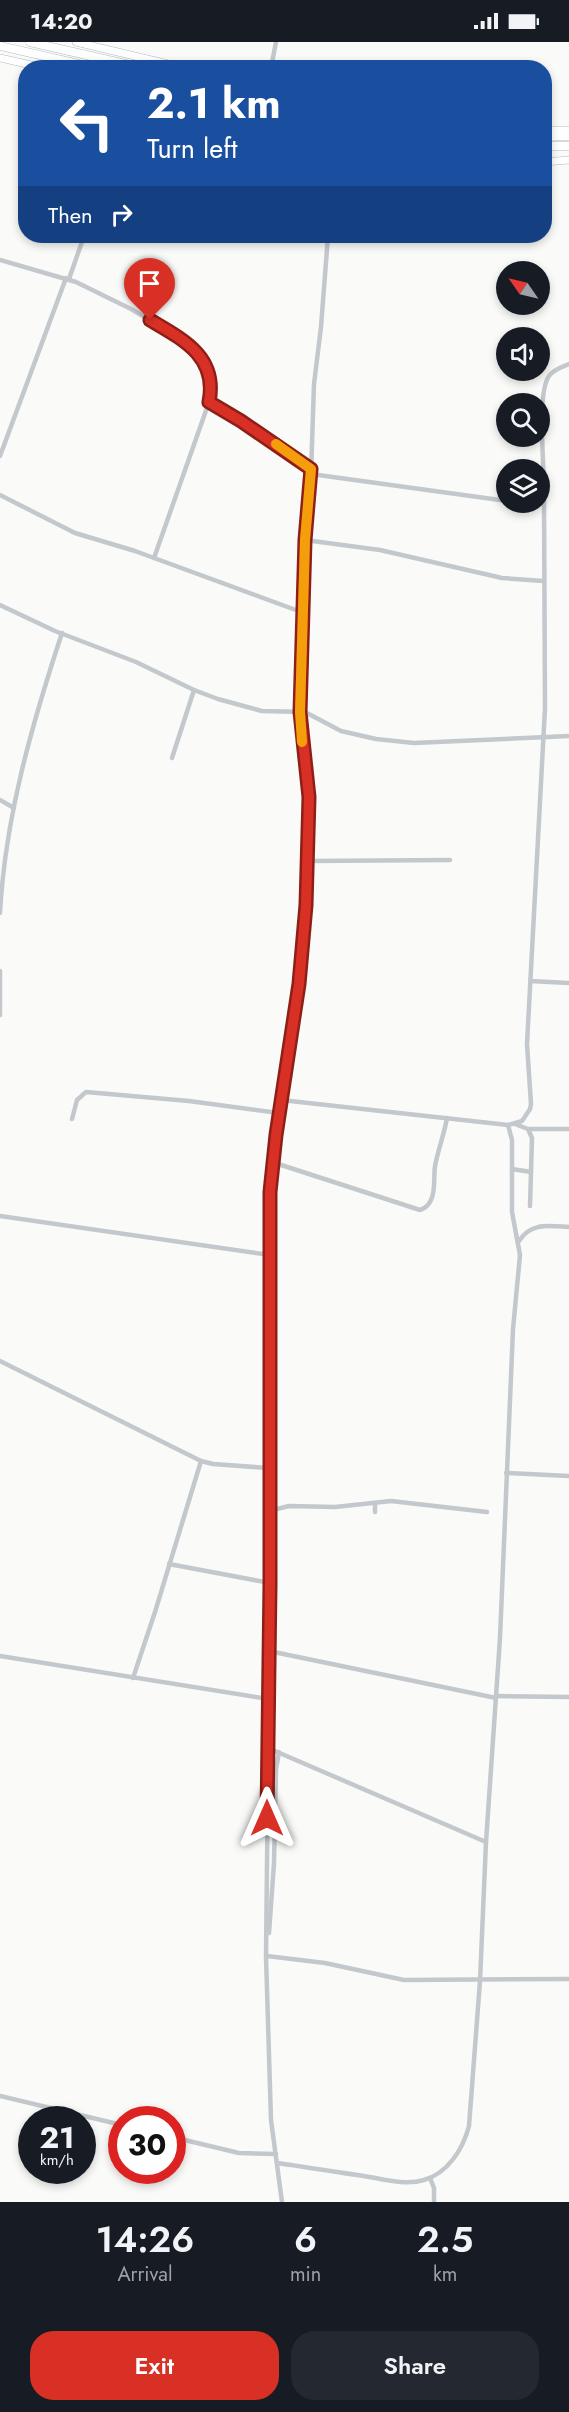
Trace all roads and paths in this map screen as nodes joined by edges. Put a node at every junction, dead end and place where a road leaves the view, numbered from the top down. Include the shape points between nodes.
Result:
1 (30, 42) edge
2 (76, 42) edge
3 (276, 42) edge
4 (0, 46) edge
5 (0, 58) edge
6 (61, 60) edge
7 (109, 60) edge
8 (151, 60) edge
9 (273, 60) edge
10 (18, 62) edge
11 (569, 129) edge
12 (552, 130) edge
13 (569, 136) edge
14 (552, 137) edge
15 (552, 146) edge
16 (568, 146) edge
17 (552, 149) edge
18 (569, 160) edge
19 (552, 161) edge
20 (81, 243) edge
21 (327, 243) edge
22 (0, 260) edge
23 (68, 279) junction
24 (569, 364) edge
25 (209, 402) junction
26 (0, 456) edge
27 (544, 459) edge
28 (311, 471) junction
29 (0, 495) edge
30 (496, 499) edge
31 (544, 513) edge
32 (305, 540) junction
33 (154, 558) junction
34 (543, 581) junction
35 (0, 605) edge
36 (304, 613) junction
37 (62, 633) junction
38 (194, 690) junction
39 (300, 712) junction
40 (569, 736) edge
41 (544, 737) junction
42 (172, 758) dead end
43 (0, 800) edge
44 (14, 808) junction
45 (450, 860) dead end
46 (308, 861) junction
47 (0, 913) edge
48 (0, 970) edge
49 (531, 981) junction
50 (569, 982) edge
51 (0, 1015) edge
52 (281, 1100) junction
53 (279, 1113) junction
54 (447, 1118) junction
55 (72, 1119) dead end
56 (515, 1124) junction
57 (508, 1125) junction
58 (528, 1129) junction
59 (569, 1129) edge
60 (272, 1162) junction
61 (512, 1169) junction
62 (531, 1172) junction
63 (530, 1206) dead end
64 (0, 1216) edge
65 (569, 1227) edge
66 (519, 1240) junction
67 (270, 1255) junction
68 (0, 1360) edge
69 (201, 1461) junction
70 (268, 1468) junction
71 (506, 1473) junction
72 (569, 1476) edge
73 (375, 1503) junction
74 (269, 1511) junction
75 (375, 1512) dead end
76 (487, 1512) dead end
77 (169, 1564) junction
78 (270, 1583) junction
79 (269, 1652) junction
80 (0, 1656) edge
81 (133, 1678) junction
82 (569, 1696) edge
83 (496, 1697) junction
84 (268, 1699) junction
85 (268, 1748) junction
86 (279, 1752) junction
87 (486, 1842) junction
88 (266, 1957) junction
89 (569, 1979) edge
90 (480, 1981) junction
91 (0, 2096) edge
92 (108, 2122) edge
93 (186, 2141) edge
94 (276, 2154) junction
95 (277, 2163) junction
96 (430, 2178) junction
97 (282, 2202) edge
98 (434, 2202) edge

1 - 7 main road
2 - 8 street
3 - 9 street
4 - 6 main road
5 - 10 street
11 - 12 street
13 - 14 main road
15 - 16 main road
16 - 17 main road
18 - 19 street
20 - 23 street
21 - 28 street via 314,384
22 - 23 street
23 - 25 street via 131,309 196,351 210,375
23 - 26 street
24 - 27 street via 550,374 545,387
25 - 28 street
25 - 33 street
28 - 30 street
28 - 32 street
29 - 33 street via 75,533
31 - 34 street
32 - 34 street via 380,550 502,578
32 - 36 street
33 - 36 street
34 - 41 street
35 - 37 street
36 - 39 street
37 - 38 street
37 - 44 street via 34,721
38 - 39 street via 251,709
38 - 42 street
39 - 41 street via 310,713 341,731 395,742
39 - 46 street via 309,797
40 - 41 street
41 - 49 street
43 - 44 street
44 - 47 street
45 - 46 street
46 - 52 street via 301,965
48 - 51 street
49 - 50 street
49 - 56 street via 527,1044 531,1109
52 - 53 street
52 - 54 street
53 - 55 street via 90,1091 79,1096
53 - 60 street
54 - 57 street
54 - 60 street via 432,1195 428,1205 420,1210
56 - 57 street
56 - 58 street
57 - 61 street
58 - 59 street
58 - 62 street via 532,1138
60 - 67 street
61 - 62 street
61 - 66 street via 512,1212
62 - 63 street
64 - 67 street
65 - 66 street via 536,1226
66 - 71 street
67 - 70 street
68 - 69 street
69 - 70 street
69 - 77 street
70 - 74 street
71 - 72 street
71 - 83 street
73 - 74 street via 289,1506
73 - 75 street
73 - 76 street via 397,1501
74 - 78 street
77 - 78 street
77 - 81 street
78 - 79 street
79 - 83 street
79 - 84 street
80 - 81 street
81 - 84 street
82 - 83 street
83 - 87 street
84 - 85 street
85 - 86 street
85 - 88 street
86 - 87 street
86 - 88 street
87 - 90 street
88 - 90 street via 319,1962 392,1979
88 - 94 street via 270,2108
89 - 90 street
90 - 96 street via 466,2138 454,2158
91 - 92 street
93 - 94 street via 239,2153
94 - 95 street
95 - 96 street via 405,2182
95 - 97 street
96 - 98 street

